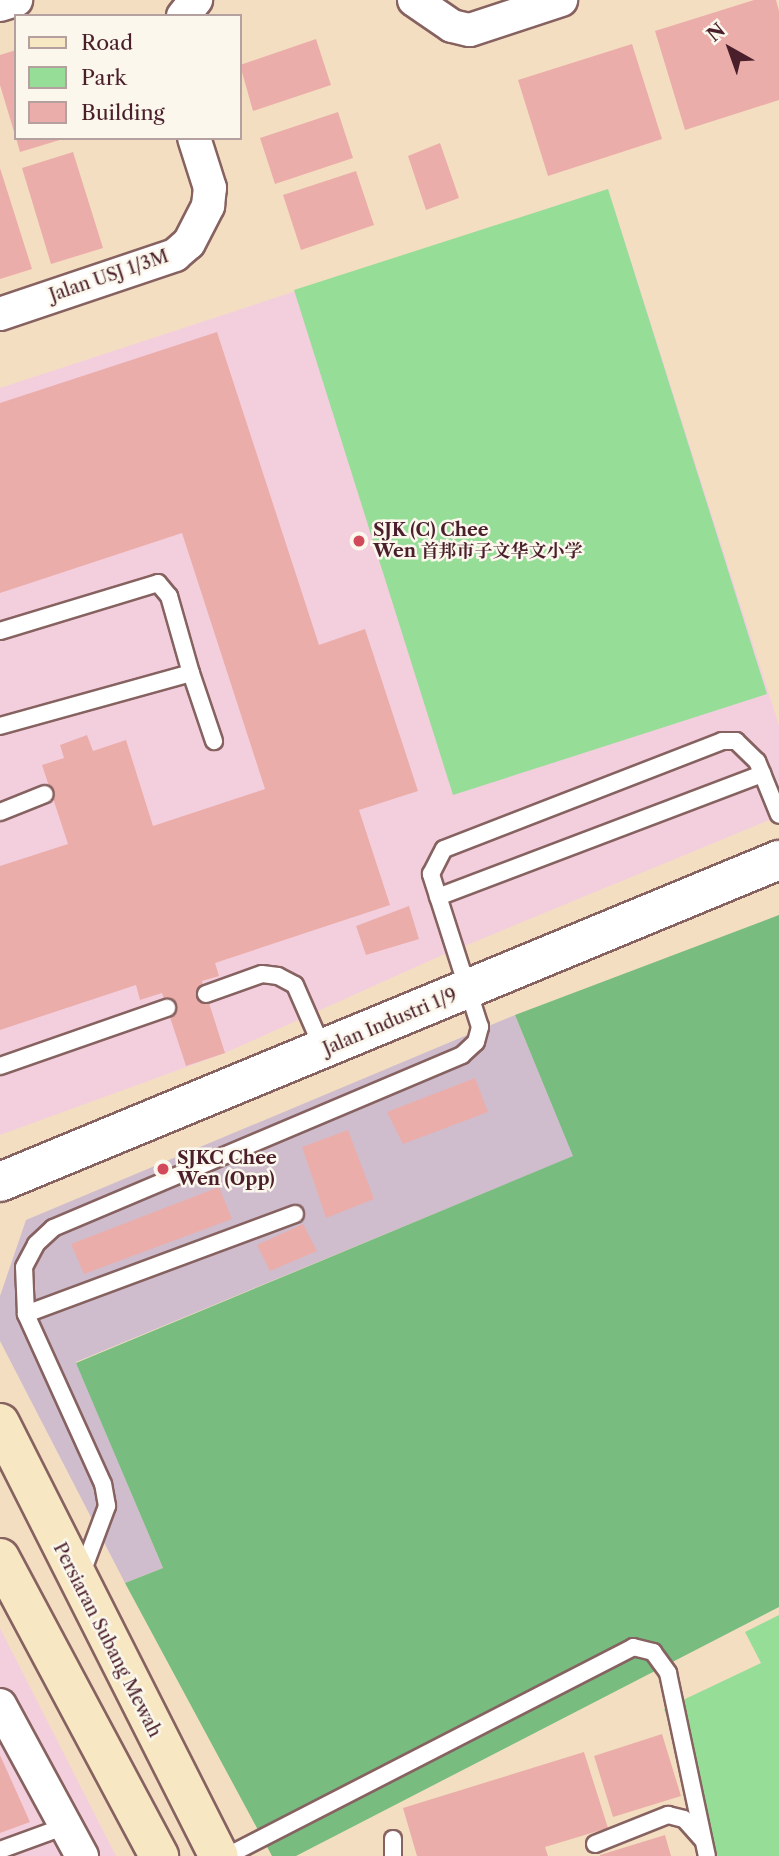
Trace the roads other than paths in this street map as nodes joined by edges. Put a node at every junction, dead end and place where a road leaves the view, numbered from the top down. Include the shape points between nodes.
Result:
1 (16, 0) edge
2 (414, 0) edge
3 (561, 0) edge
4 (0, 5) edge
5 (195, 140) edge
6 (0, 314) edge
7 (0, 631) edge
8 (191, 673) junction
9 (0, 726) edge
10 (214, 741) dead end
11 (762, 774) junction
12 (46, 794) dead end
13 (0, 812) edge
14 (779, 815) edge
15 (779, 860) edge
16 (438, 897) junction
17 (468, 990) junction
18 (206, 993) dead end
19 (167, 1008) dead end
20 (324, 1050) junction
21 (0, 1066) edge
22 (0, 1182) edge
23 (295, 1214) dead end
24 (26, 1314) junction
25 (0, 1423) edge
26 (0, 1558) edge
27 (78, 1583) junction
28 (0, 1706) edge
29 (66, 1825) junction
30 (393, 1839) dead end
31 (595, 1844) dead end
32 (705, 1849) edge
33 (0, 1850) edge
34 (82, 1856) edge
35 (159, 1856) edge
36 (219, 1856) edge
37 (227, 1856) edge
38 (393, 1856) edge

1 - 4 street
2 - 3 street via 452,26 470,30
5 - 6 street, Jalan USJ 1/3M via 210,188 208,206 189,243 175,255
7 - 8 lane via 158,583 169,596
8 - 9 lane
8 - 10 lane
11 - 14 lane
11 - 16 lane
11 - 16 lane via 747,750 722,741 444,849 430,874
12 - 13 lane
15 - 17 street, Jalan Industri 1/9
16 - 17 lane
17 - 20 street, Jalan Industri 1/9
17 - 24 lane via 480,1027 462,1055 53,1228 24,1267
18 - 20 lane via 262,974 278,976 295,985
19 - 21 lane
20 - 22 street, Jalan Industri 1/9
23 - 24 lane
24 - 27 lane via 103,1484 102,1530
25 - 27 main road, Persiaran Subang Mewah
26 - 35 main road
27 - 36 main road, Persiaran Subang Mewah
28 - 29 street
29 - 33 lane
29 - 34 street
30 - 38 lane
31 - 32 lane via 668,1815 684,1819
32 - 37 lane via 668,1673 653,1653 633,1647

